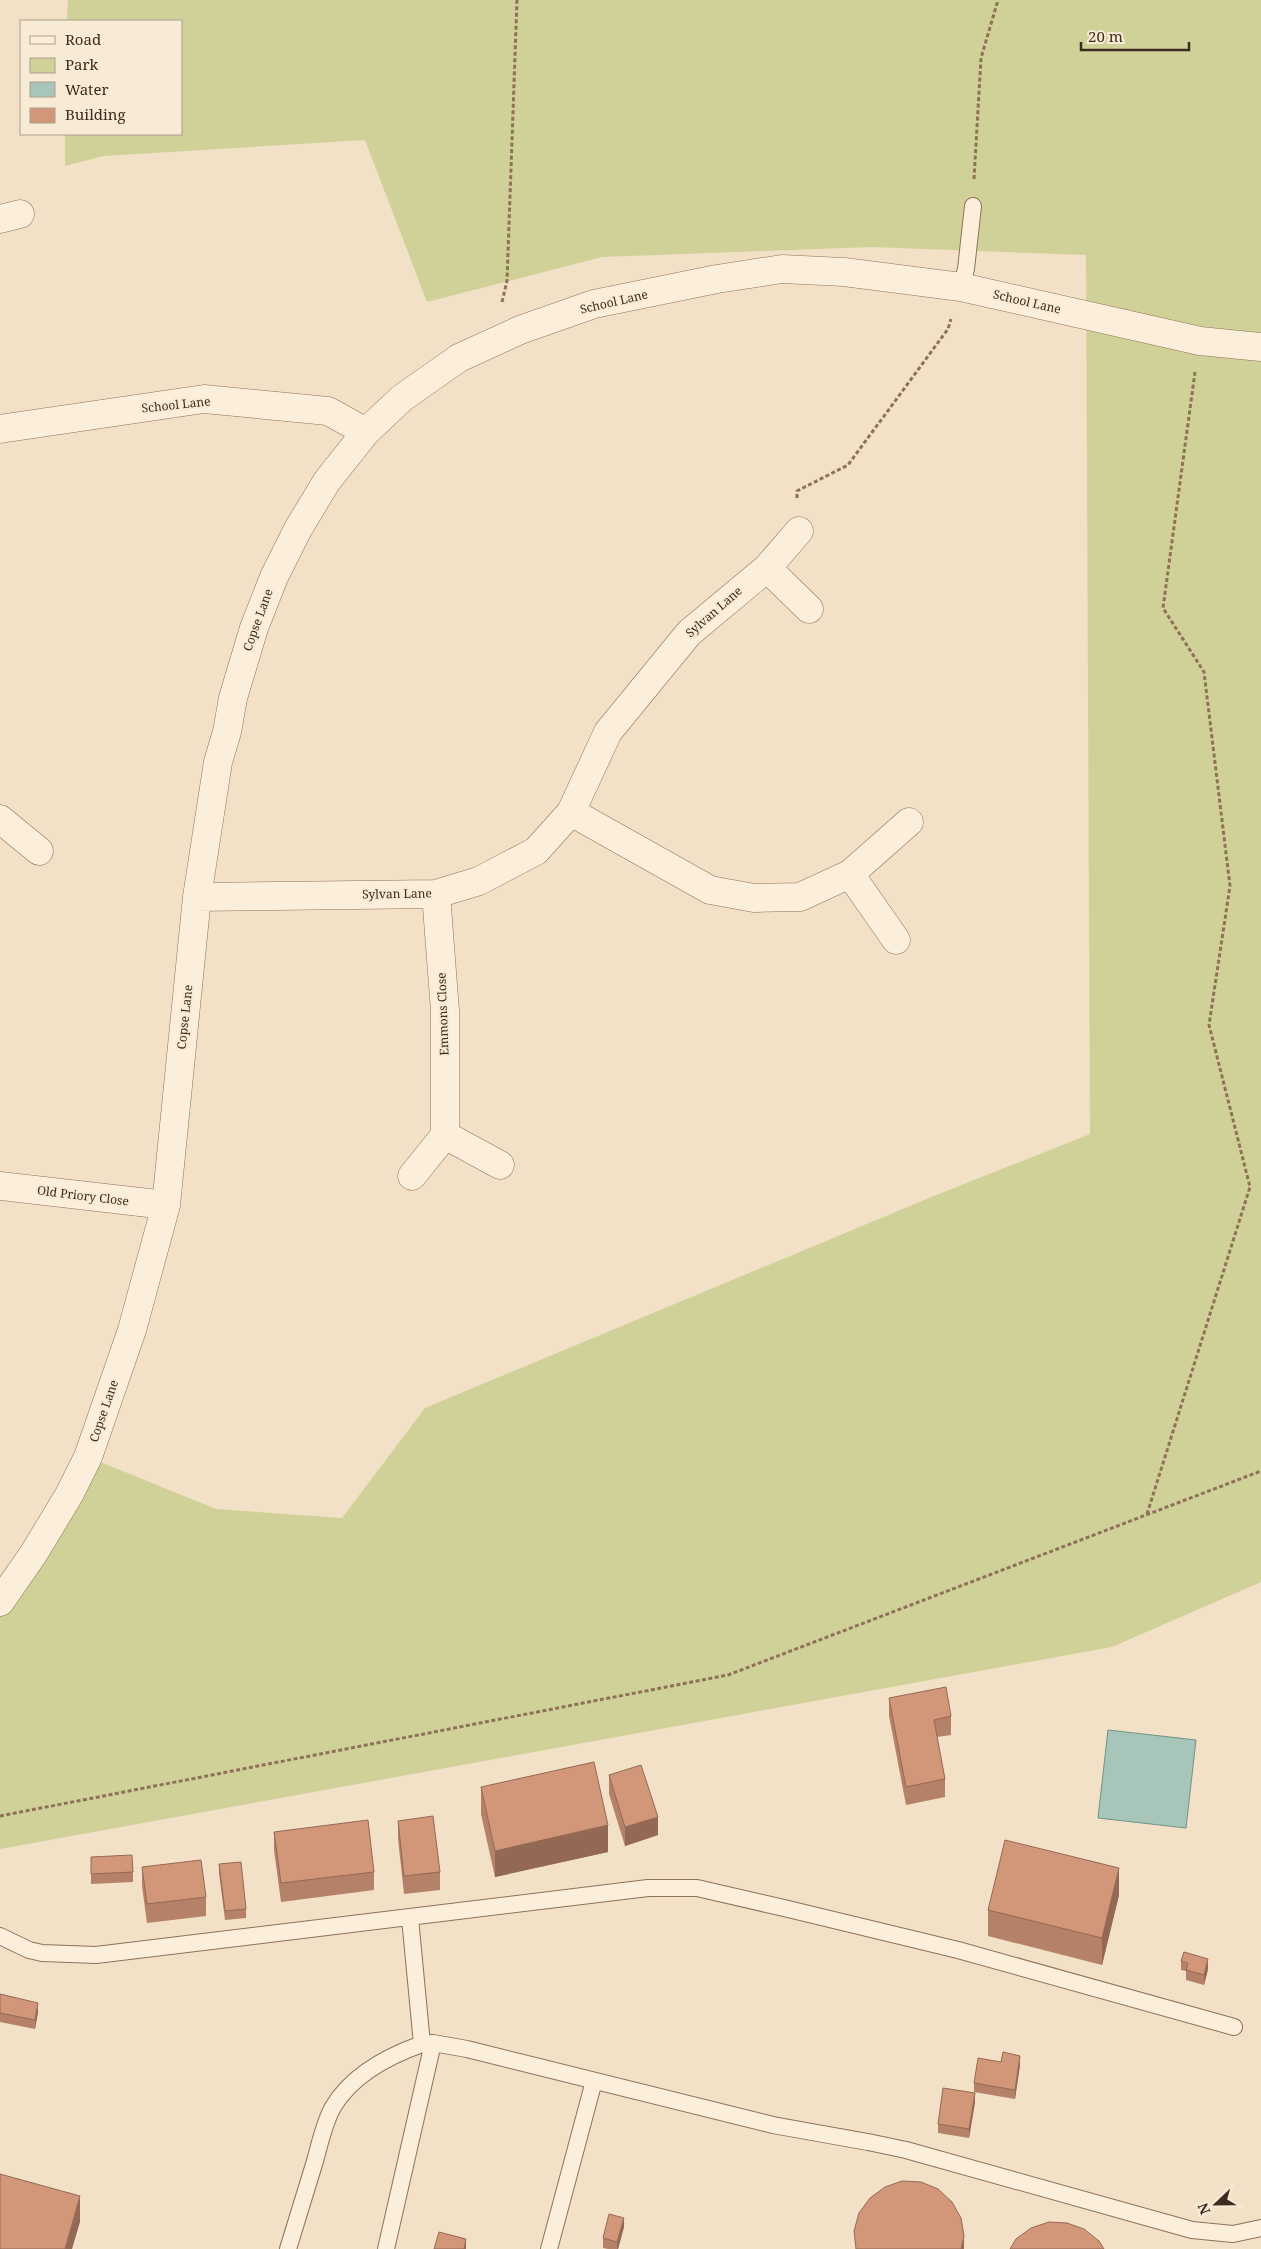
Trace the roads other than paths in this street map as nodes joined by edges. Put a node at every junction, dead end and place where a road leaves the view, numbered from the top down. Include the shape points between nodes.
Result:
1 (973, 206) road end
2 (961, 287) junction
3 (1261, 347) edge
4 (0, 429) edge
5 (366, 432) junction
6 (799, 531) road end
7 (767, 568) junction
8 (809, 609) dead end
9 (571, 812) junction
10 (0, 819) edge
11 (909, 822) dead end
12 (39, 851) dead end
13 (850, 874) junction
14 (436, 894) junction
15 (197, 897) junction
16 (896, 940) dead end
17 (445, 1135) junction
18 (500, 1165) dead end
19 (412, 1176) dead end
20 (0, 1186) edge
21 (166, 1205) junction
22 (0, 1602) edge
23 (410, 1918) junction
24 (0, 1936) edge
25 (1234, 2027) dead end
26 (427, 2044) junction
27 (594, 2081) junction
28 (1261, 2228) edge
29 (288, 2249) edge
30 (386, 2249) edge
31 (549, 2249) edge

1 - 2 lane
2 - 3 street, School Lane via 1200,341
2 - 5 street, School Lane via 844,272 782,268 594,304 520,330 459,358 402,398
4 - 5 street, School Lane via 204,399 328,411
5 - 15 street, Copse Lane via 327,481 298,529 254,628 218,762
6 - 7 street, Sylvan Lane
7 - 8 street
7 - 9 street, Sylvan Lane via 689,633 608,732
9 - 13 street via 710,890 754,898 800,896
9 - 14 street, Sylvan Lane via 536,851 479,881
10 - 12 street
11 - 13 street
13 - 16 street
14 - 15 street, Sylvan Lane
14 - 17 street, Emmons Close via 445,1011
15 - 21 street, Copse Lane
17 - 18 street
17 - 19 street
20 - 21 street, Old Priory Close
21 - 22 street, Copse Lane via 132,1330 88,1457 44,1538
23 - 24 lane via 96,1955 42,1953
23 - 25 lane via 648,1888 697,1888 958,1950
23 - 26 lane
26 - 27 lane via 467,2049
26 - 29 lane via 404,2051 363,2074 333,2107
26 - 30 lane
27 - 28 lane via 773,2125 906,2150 1192,2230 1233,2234
27 - 31 lane

